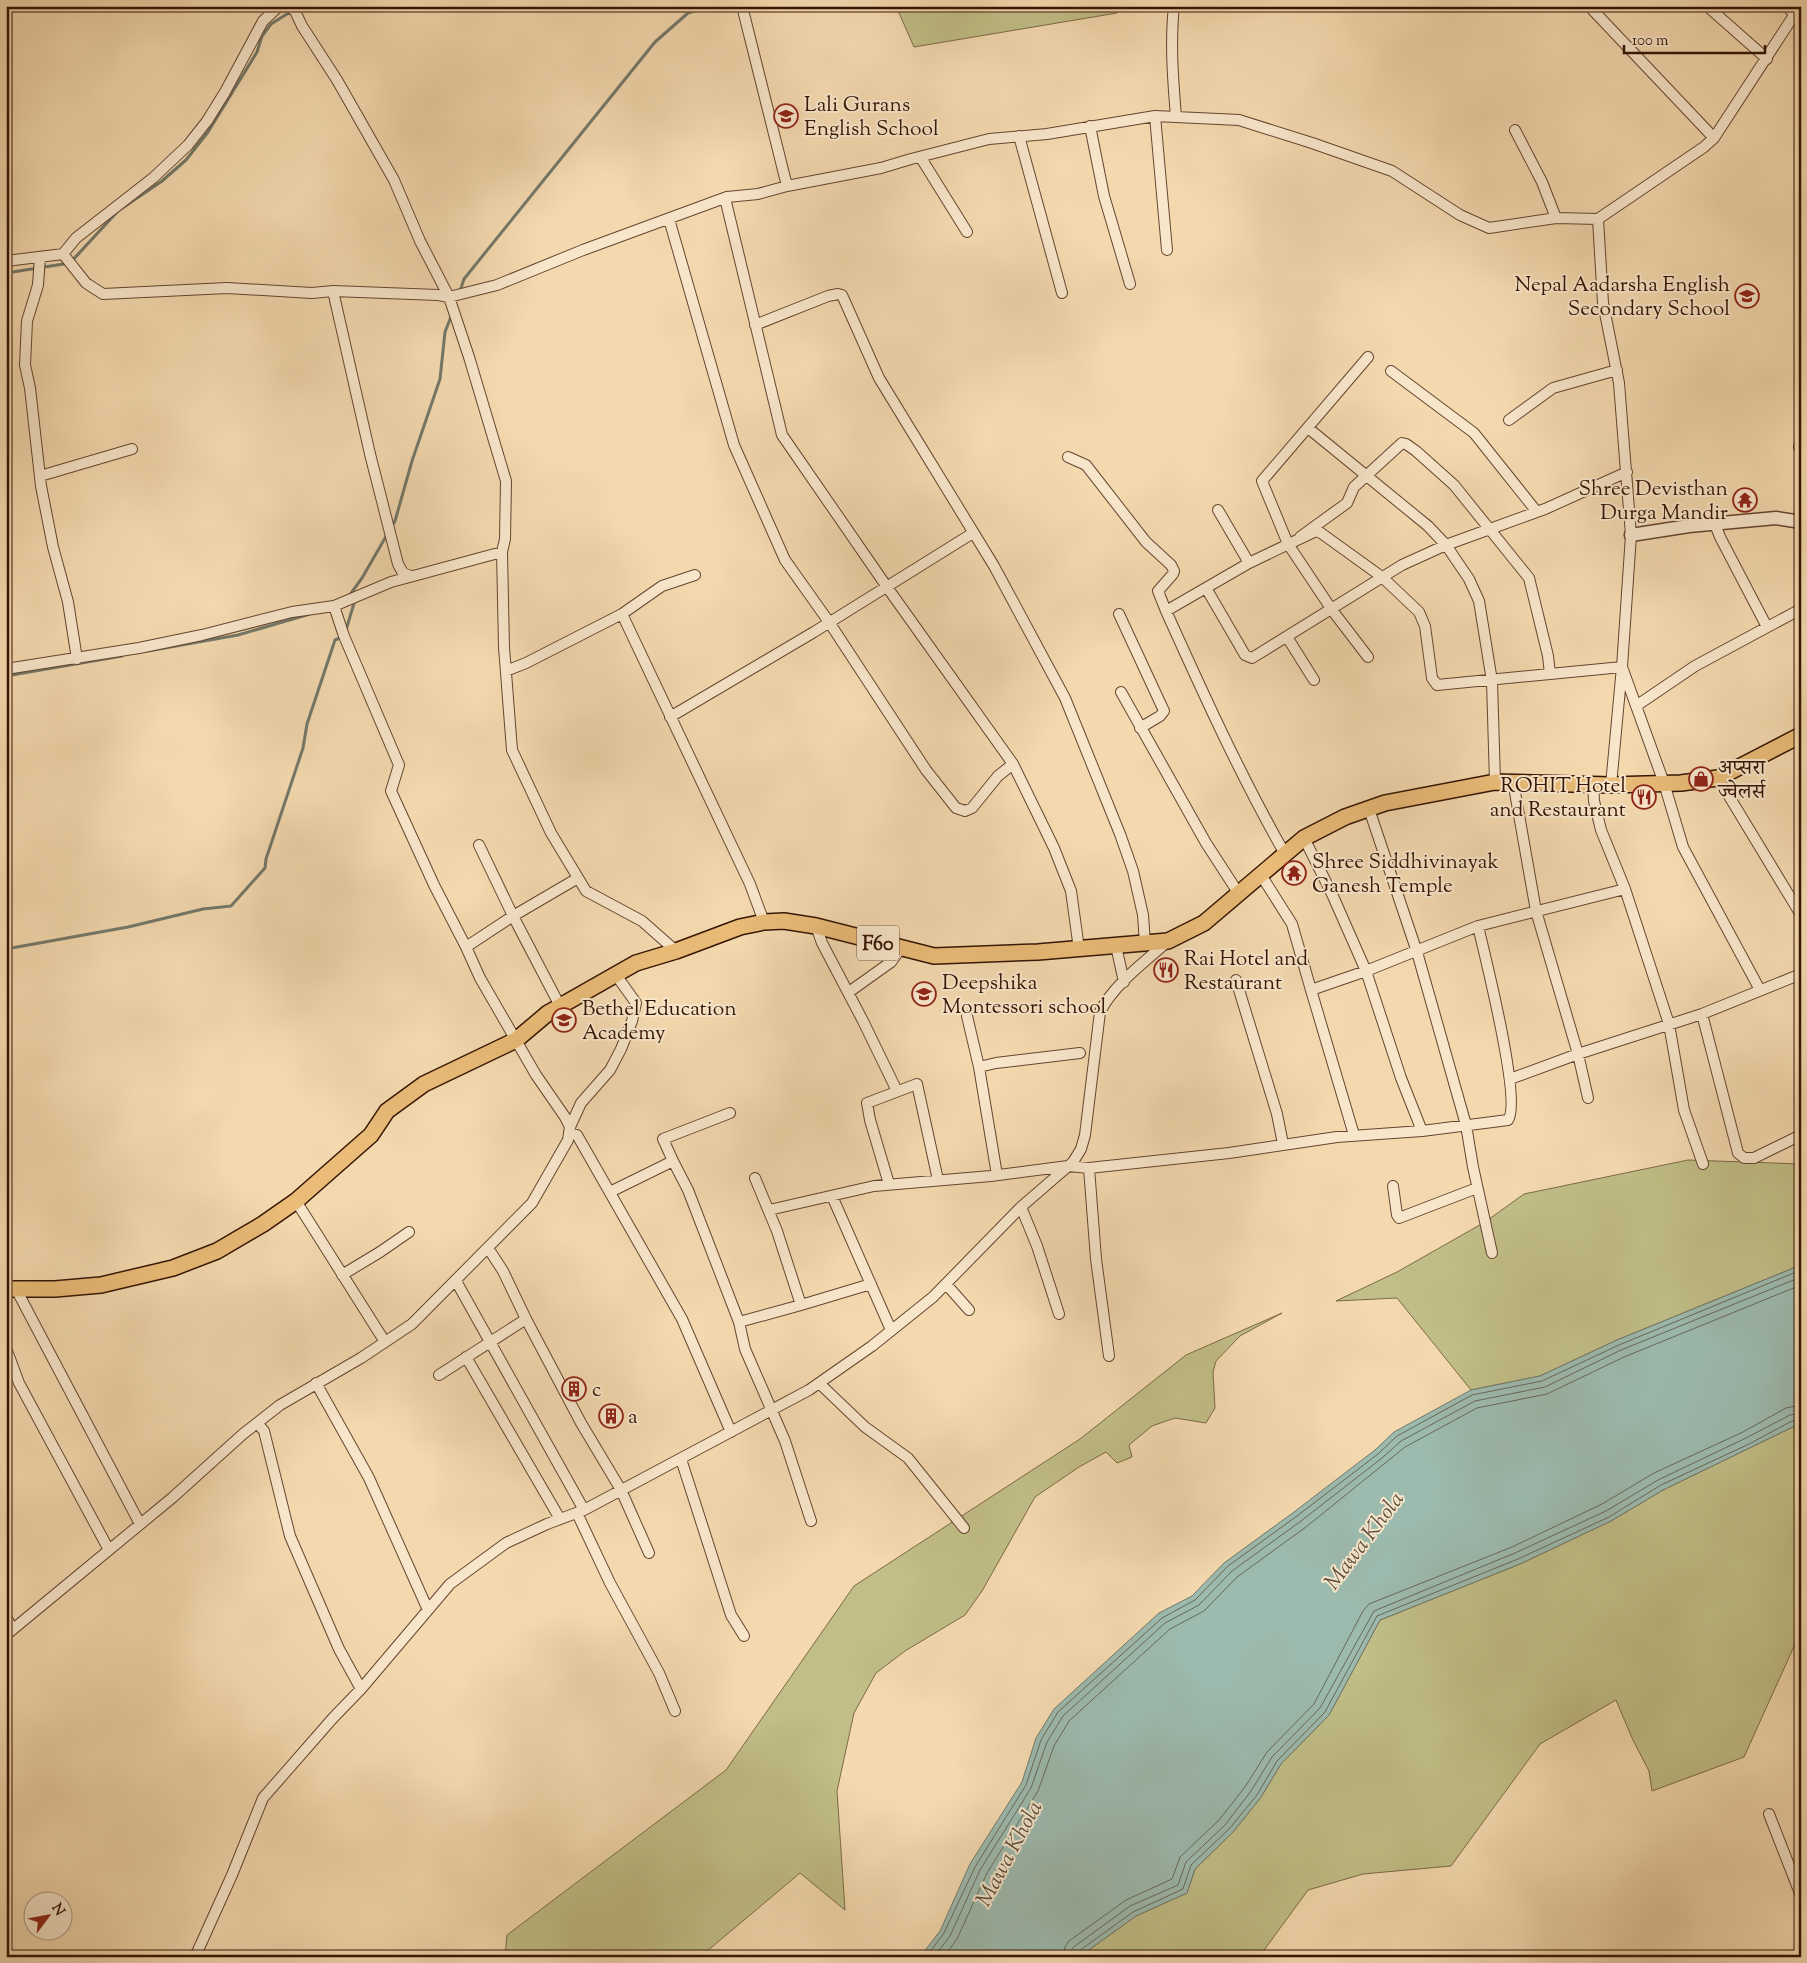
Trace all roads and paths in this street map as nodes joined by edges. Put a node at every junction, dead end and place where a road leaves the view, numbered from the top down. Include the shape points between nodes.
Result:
1 (278, 6) edge
2 (742, 6) edge
3 (1174, 6) edge
4 (1588, 6) edge
5 (1706, 6) edge
6 (1786, 6) edge
7 (290, 8) dead end
8 (1797, 10) edge
9 (1767, 59) junction
10 (1155, 116) junction
11 (1176, 117) junction
12 (1090, 126) junction
13 (1515, 130) dead end
14 (1019, 136) junction
15 (1714, 138) junction
16 (920, 158) junction
17 (787, 186) junction
18 (725, 198) junction
19 (1556, 218) junction
20 (669, 219) junction
21 (1598, 219) junction
22 (967, 232) dead end
23 (1167, 250) dead end
24 (64, 254) junction
25 (40, 257) junction
26 (6, 261) edge
27 (1130, 284) dead end
28 (333, 291) junction
29 (1062, 293) dead end
30 (449, 297) junction
31 (755, 324) junction
32 (1368, 357) dead end
33 (1617, 370) junction
34 (1391, 371) dead end
35 (1508, 420) dead end
36 (1308, 428) junction
37 (132, 449) dead end
38 (1068, 457) dead end
39 (1627, 472) junction
40 (1366, 475) junction
41 (40, 476) junction
42 (1218, 510) dead end
43 (1538, 512) junction
44 (1801, 522) edge
45 (1715, 524) junction
46 (1490, 530) junction
47 (973, 534) junction
48 (1631, 535) junction
49 (1300, 537) junction
50 (1288, 544) junction
51 (1446, 545) junction
52 (502, 552) junction
53 (1249, 564) junction
54 (399, 567) junction
55 (695, 575) dead end
56 (411, 576) junction
57 (1382, 577) junction
58 (394, 581) junction
59 (887, 587) junction
60 (1206, 588) junction
61 (334, 606) junction
62 (1801, 609) edge
63 (1166, 610) junction
64 (1332, 610) junction
65 (622, 614) junction
66 (1119, 614) dead end
67 (829, 622) junction
68 (1767, 627) junction
69 (1287, 637) junction
70 (1368, 657) dead end
71 (77, 659) junction
72 (1622, 667) junction
73 (6, 669) edge
74 (506, 671) junction
75 (1550, 674) junction
76 (1314, 680) dead end
77 (1492, 681) junction
78 (1121, 692) dead end
79 (1636, 706) junction
80 (670, 717) junction
81 (1140, 728) junction
82 (1800, 738) edge
83 (1013, 764) junction
84 (1718, 778) junction
85 (1513, 781) junction
86 (1495, 782) junction
87 (1593, 783) junction
88 (1664, 784) junction
89 (1611, 785) junction
90 (1369, 809) junction
91 (1304, 838) junction
92 (479, 845) dead end
93 (1285, 854) junction
94 (1261, 875) junction
95 (578, 878) junction
96 (1625, 889) junction
97 (1239, 894) junction
98 (1536, 911) junction
99 (1801, 915) edge
100 (513, 916) junction
101 (764, 922) junction
102 (816, 926) junction
103 (1478, 926) junction
104 (1168, 941) junction
105 (1145, 944) junction
106 (1116, 946) junction
107 (466, 947) junction
108 (901, 948) junction
109 (1079, 949) junction
110 (676, 951) junction
111 (1418, 952) junction
112 (1366, 971) junction
113 (1801, 974) edge
114 (616, 975) junction
115 (1236, 980) dead end
116 (1124, 982) junction
117 (1311, 990) junction
118 (1760, 990) junction
119 (849, 992) junction
120 (560, 1006) junction
121 (1702, 1014) junction
122 (967, 1016) dead end
123 (1669, 1024) junction
124 (516, 1040) junction
125 (1080, 1053) dead end
126 (1578, 1054) junction
127 (979, 1067) junction
128 (1510, 1079) junction
129 (897, 1091) junction
130 (1588, 1098) dead end
131 (730, 1113) dead end
132 (1466, 1125) junction
133 (570, 1130) junction
134 (1422, 1131) junction
135 (1354, 1135) junction
136 (1801, 1135) edge
137 (1282, 1144) junction
138 (673, 1160) junction
139 (1703, 1164) dead end
140 (1068, 1166) junction
141 (1089, 1168) junction
142 (998, 1175) junction
143 (756, 1178) dead end
144 (938, 1180) junction
145 (889, 1184) junction
146 (1393, 1186) dead end
147 (1477, 1188) junction
148 (610, 1192) junction
149 (832, 1196) junction
150 (296, 1202) junction
151 (1021, 1207) junction
152 (768, 1210) junction
153 (409, 1232) dead end
154 (488, 1248) junction
155 (1492, 1253) dead end
156 (342, 1274) junction
157 (456, 1280) junction
158 (871, 1284) junction
159 (946, 1284) junction
160 (11, 1289) edge
161 (800, 1305) junction
162 (969, 1310) dead end
163 (1059, 1314) dead end
164 (526, 1319) junction
165 (740, 1322) junction
166 (892, 1330) junction
167 (385, 1342) junction
168 (489, 1343) junction
169 (6, 1348) edge
170 (1109, 1356) dead end
171 (466, 1357) junction
172 (439, 1375) dead end
173 (316, 1383) junction
174 (819, 1383) junction
175 (771, 1411) junction
176 (257, 1423) junction
177 (731, 1432) junction
178 (681, 1459) junction
179 (621, 1490) junction
180 (580, 1512) junction
181 (560, 1519) junction
182 (811, 1521) dead end
183 (140, 1524) junction
184 (964, 1528) dead end
185 (109, 1550) junction
186 (649, 1553) dead end
187 (428, 1610) junction
188 (6, 1616) edge
189 (9, 1632) edge
190 (744, 1636) dead end
191 (361, 1689) junction
192 (675, 1711) dead end
193 (1769, 1814) dead end
194 (1801, 1896) edge
195 (195, 1957) edge

1 - 24 street via 263,21 225,92 188,145 153,178 76,238
2 - 17 street
3 - 11 street via 1172,71
4 - 15 street
5 - 9 street
6 - 8 street
7 - 30 street via 296,11 394,180
8 - 9 street
9 - 15 street
10 - 11 street
10 - 12 street
10 - 23 street
11 - 19 street via 1240,120 1392,172 1460,215 1489,228
12 - 14 street
12 - 27 street via 1104,196
13 - 19 street via 1542,182
14 - 16 street via 989,139
14 - 29 street
15 - 21 street
16 - 17 street
16 - 22 street
17 - 18 street
18 - 20 street
18 - 31 street
19 - 21 street
20 - 30 street via 497,285
20 - 67 street via 734,445 785,560
21 - 33 street via 1603,303
24 - 25 street
24 - 28 street via 86,283 103,294 227,288 312,293
25 - 26 street
25 - 41 street via 38,285 27,321 24,360
28 - 30 street
28 - 54 street
30 - 52 street via 506,482
31 - 47 street via 828,296 842,295 879,378
31 - 59 street via 782,436
32 - 36 street
33 - 35 street via 1553,388
33 - 39 street
34 - 43 street via 1474,432
36 - 40 street
36 - 50 street via 1262,481
37 - 41 street
38 - 63 street via 1086,465 1146,542 1171,565 1174,574 1158,591
39 - 43 street
39 - 48 street
40 - 46 street via 1402,443 1406,444 1454,485
40 - 49 street via 1354,487 1347,503
40 - 51 street
41 - 71 street via 72,620
42 - 53 street
43 - 46 street
44 - 45 street via 1776,518
45 - 48 street
45 - 68 street
46 - 51 street
46 - 75 street via 1529,578
47 - 59 street
47 - 105 street via 994,566 1065,698 1088,752 1133,871 1143,915
48 - 72 street
49 - 50 street
49 - 57 street via 1316,531 1321,533
50 - 53 street
50 - 64 street
51 - 57 street
51 - 77 street via 1479,601
52 - 56 street
52 - 74 street
53 - 60 street
54 - 56 street
54 - 58 street
55 - 65 street via 662,586
56 - 58 street
57 - 64 street
57 - 77 street via 1420,612 1434,683
58 - 61 street
59 - 67 street
59 - 83 street
60 - 63 street
60 - 69 street via 1248,657 1252,658
61 - 71 street via 292,612 202,635
61 - 107 street via 399,765 391,791
62 - 68 street
63 - 93 street via 1227,745
64 - 69 street
64 - 70 street
65 - 74 street
65 - 80 street
66 - 81 street via 1164,711
67 - 80 street
67 - 83 street via 926,770 956,808 965,811 972,808 998,776
68 - 79 street via 1695,666
69 - 76 street
71 - 73 street
72 - 75 street
72 - 79 street
72 - 89 street
74 - 95 street via 512,750 551,832
75 - 77 street
77 - 86 street
78 - 81 street
79 - 88 street
80 - 101 street via 746,875
81 - 97 street
82 - 84 main road, F60
83 - 109 street via 1054,848 1070,892
84 - 88 main road, F60
84 - 99 street
85 - 86 main road, F60
85 - 87 main road, F60
85 - 98 street
86 - 90 main road, F60 via 1385,803
87 - 89 main road, F60
87 - 96 street via 1601,830
88 - 89 main road, F60
88 - 118 street via 1683,847
90 - 91 main road, F60
90 - 111 street
91 - 93 main road, F60
91 - 112 street
92 - 100 street
93 - 94 main road, F60
94 - 97 main road, F60
94 - 117 street via 1292,924
95 - 100 street
95 - 110 street via 586,891 642,921
96 - 98 street
96 - 123 street
97 - 104 main road, F60 via 1204,923
98 - 103 street
98 - 126 street
100 - 107 street
100 - 120 street
101 - 102 main road, F60 via 784,921
101 - 110 main road, F60 via 740,927
102 - 108 main road, F60
102 - 119 street
103 - 111 street
103 - 128 street
104 - 105 main road, F60
104 - 116 street
105 - 106 main road, F60
106 - 109 main road, F60
106 - 116 street
107 - 124 street
108 - 109 main road, F60 via 934,956
108 - 119 street via 891,962
110 - 114 main road, F60 via 636,963
111 - 112 street
111 - 132 street
112 - 117 street
112 - 134 street
113 - 118 street
114 - 120 main road, F60
114 - 133 street via 636,1003 632,1021 610,1070 581,1103
115 - 137 street via 1277,1114
116 - 140 street via 1100,1012 1085,1135 1077,1158
117 - 135 street
118 - 121 street
119 - 129 street
120 - 124 main road, F60
121 - 123 street
121 - 136 street via 1738,1153 1744,1158 1754,1158
122 - 127 street
123 - 126 street
123 - 139 street via 1684,1110
124 - 133 street via 566,1117
124 - 150 main road, F60 via 424,1084 406,1096 386,1111 371,1135
125 - 127 street
126 - 128 street
126 - 130 street
127 - 142 street
128 - 132 street via 1512,1114 1508,1120
129 - 144 street via 917,1084
129 - 145 street via 867,1103
131 - 138 street via 663,1139
132 - 134 street
132 - 147 street
133 - 148 street via 577,1135
133 - 154 street via 568,1140 532,1203
134 - 135 street
135 - 137 street
137 - 141 street
138 - 148 street
138 - 165 street
140 - 141 street
140 - 142 street
140 - 151 street
141 - 170 street via 1096,1259
142 - 144 street
143 - 152 street
144 - 145 street
145 - 149 street
146 - 147 street via 1399,1218
147 - 155 street
148 - 177 street via 682,1320
149 - 152 street
149 - 158 street
150 - 156 street
150 - 160 main road, F60 via 217,1251 172,1268 101,1284
151 - 159 street
151 - 163 street
152 - 161 street
153 - 156 street
154 - 157 street
154 - 164 street
156 - 167 street
157 - 167 street via 412,1324
157 - 168 street
158 - 161 street
158 - 166 street
159 - 162 street
159 - 166 street
160 - 183 street
161 - 165 street
164 - 168 street
164 - 179 street
165 - 175 street via 745,1349
166 - 174 street
167 - 173 street
168 - 171 street
168 - 180 street
169 - 185 street via 18,1382
171 - 172 street
171 - 181 street
173 - 176 street
173 - 187 street via 369,1478
174 - 175 street
174 - 184 street via 865,1427 908,1458
175 - 177 street
175 - 182 street via 785,1441
176 - 183 street
176 - 191 street via 264,1431 290,1536 339,1649
177 - 178 street
178 - 179 street
178 - 190 street via 730,1615
179 - 180 street
179 - 186 street
180 - 181 street
180 - 192 street via 610,1583 659,1673
181 - 187 street via 506,1543 450,1584
183 - 185 street
185 - 189 street
187 - 191 street
188 - 189 street
191 - 195 street via 263,1798
193 - 194 street

